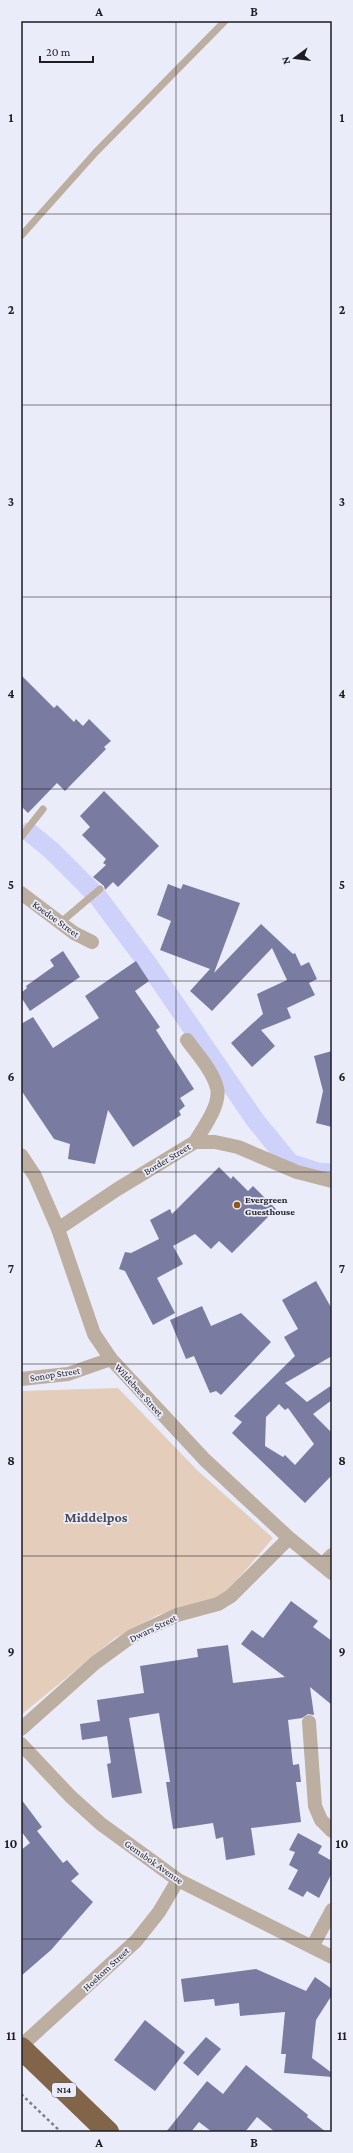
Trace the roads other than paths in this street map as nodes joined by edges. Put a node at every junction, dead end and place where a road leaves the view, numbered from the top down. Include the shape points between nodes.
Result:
1 (225, 21) edge
2 (21, 236) edge
3 (43, 809) dead end
4 (21, 837) edge
5 (100, 889) dead end
6 (21, 893) edge
7 (60, 924) junction
8 (92, 942) dead end
9 (187, 1040) dead end
10 (195, 1142) junction
11 (21, 1155) edge
12 (332, 1181) edge
13 (58, 1229) junction
14 (111, 1359) junction
15 (21, 1379) edge
16 (289, 1538) junction
17 (332, 1555) edge
18 (327, 1569) edge
19 (309, 1722) dead end
20 (21, 1729) edge
21 (21, 1744) edge
22 (332, 1831) edge
23 (178, 1880) junction
24 (332, 1910) edge
25 (312, 1947) junction
26 (332, 1957) edge
27 (21, 2047) edge
28 (108, 2132) edge

1 - 2 lane via 95,153
3 - 4 lane
5 - 7 lane
6 - 7 street, Koedoe Street
7 - 8 street, Koedoe Street
9 - 10 street via 211,1074 217,1088 212,1112
10 - 12 street, Border Street via 238,1146 297,1172
10 - 13 street, Border Street
11 - 13 street, Wildebees Street via 35,1176
13 - 14 street, Wildebees Street via 94,1334
14 - 15 street, Sonop Street via 68,1374
14 - 16 street, Wildebees Street via 204,1460
16 - 18 street, Wildebees Street
16 - 20 street, Dwars Street via 232,1596 218,1604 177,1615 132,1636 95,1663
17 - 18 street
19 - 22 street via 315,1806 321,1820
21 - 23 street, Gemsbok Avenue via 70,1796 101,1824
23 - 25 street, Gemsbok Avenue
23 - 27 street, Hoekom Street via 159,1912 136,1940
24 - 25 street
25 - 26 street, Gemsbok Avenue
27 - 28 highway, N14

